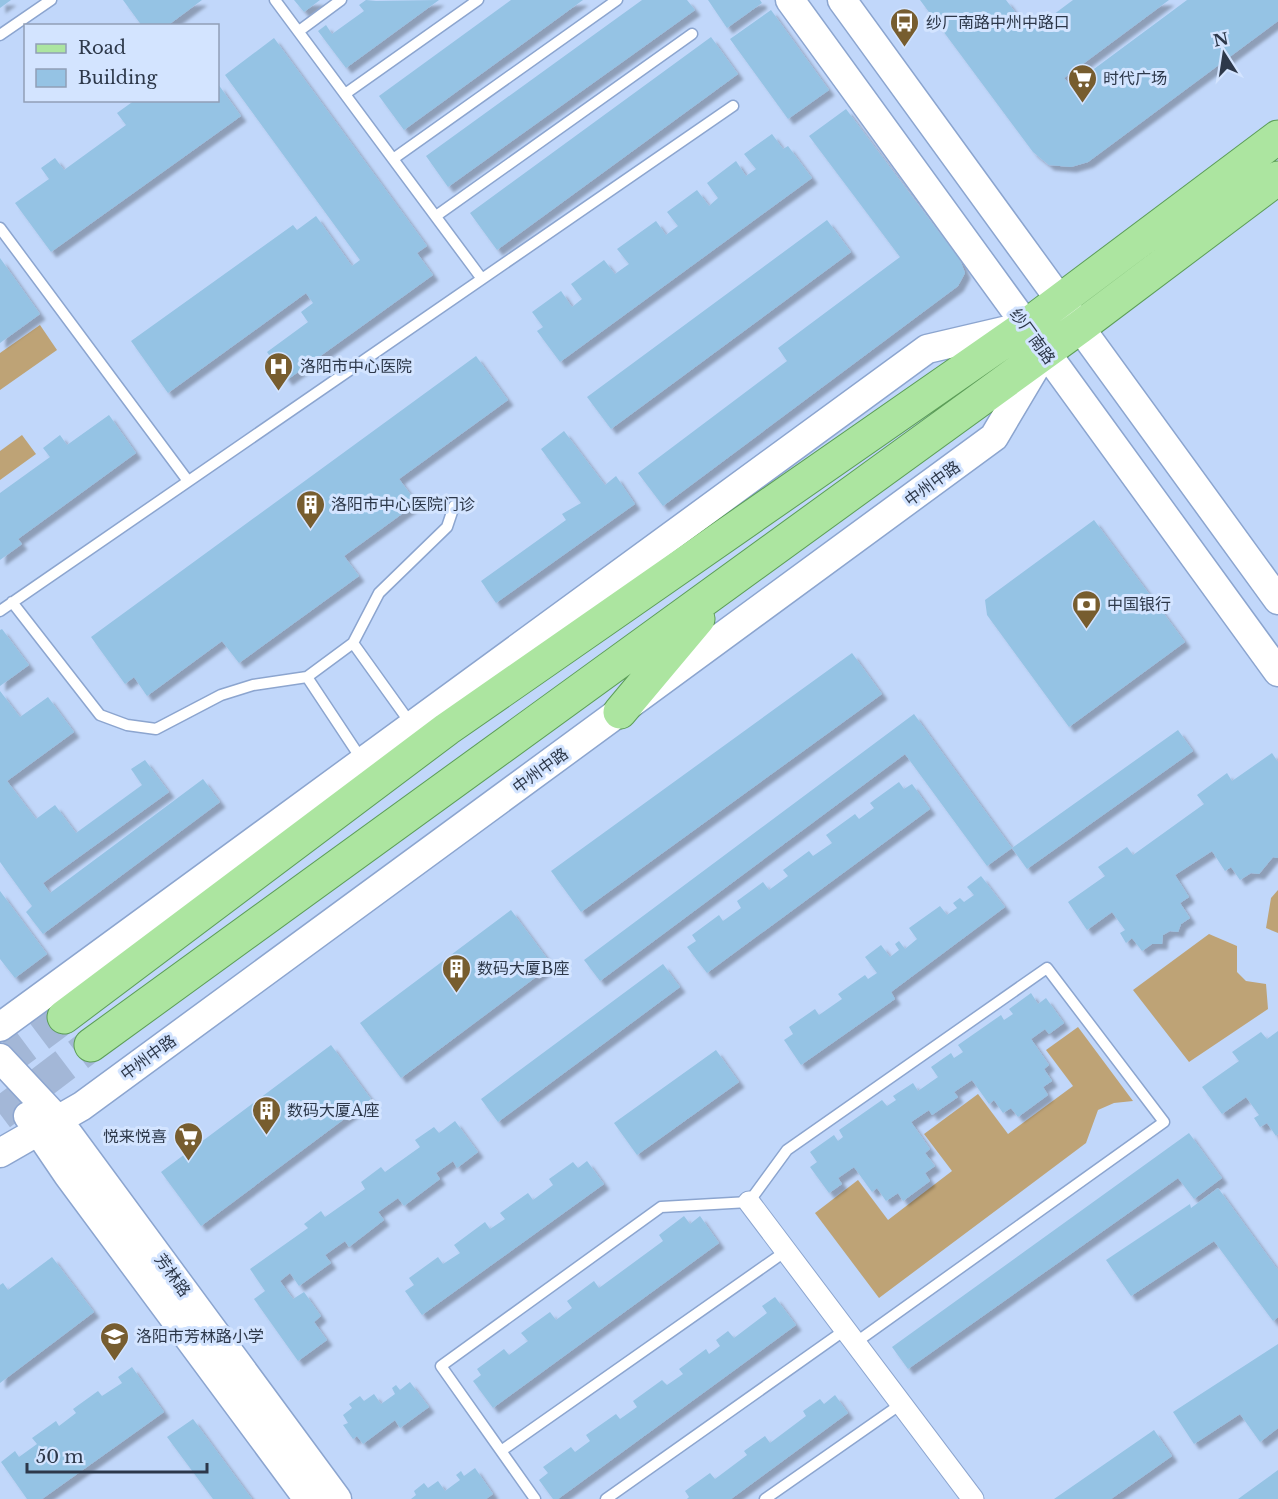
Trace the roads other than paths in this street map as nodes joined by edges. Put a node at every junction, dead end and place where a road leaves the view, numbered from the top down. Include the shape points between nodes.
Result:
1 (51, 0) edge
2 (275, 0) edge
3 (341, 0) edge
4 (478, 0) edge
5 (618, 0) edge
6 (789, 0) edge
7 (842, 0) edge
8 (299, 31) junction
9 (692, 34) dead end
10 (0, 35) edge
11 (345, 94) junction
12 (733, 106) dead end
13 (1278, 137) edge
14 (393, 159) junction
15 (1278, 178) edge
16 (436, 216) junction
17 (0, 228) edge
18 (10, 241) junction
19 (0, 248) edge
20 (482, 279) junction
21 (1060, 300) junction
22 (1080, 327) junction
23 (1035, 339) junction
24 (188, 481) junction
25 (454, 506) dead end
26 (733, 578) junction
27 (1278, 600) edge
28 (12, 602) junction
29 (0, 611) edge
30 (353, 643) junction
31 (1278, 672) edge
32 (307, 677) junction
33 (620, 712) junction
34 (411, 725) junction
35 (363, 760) junction
36 (64, 1017) tunnel mouth
37 (0, 1027) edge
38 (92, 1045) tunnel mouth
39 (0, 1058) edge
40 (0, 1068) edge
41 (48, 1126) junction
42 (0, 1153) edge
43 (748, 1202) junction
44 (786, 1251) junction
45 (850, 1336) junction
46 (901, 1404) junction
47 (501, 1451) junction
48 (308, 1499) edge
49 (338, 1499) edge
50 (535, 1499) edge
51 (606, 1499) edge
52 (765, 1499) edge
53 (973, 1499) edge

1 - 10 lane
2 - 8 lane
3 - 8 lane
4 - 11 lane
5 - 14 lane
6 - 23 main road, 纱厂南路
7 - 21 main road
8 - 11 lane
9 - 16 lane
11 - 14 lane
12 - 20 lane
13 - 21 main road, 中州中路
14 - 16 lane
15 - 22 main road, 中州中路
16 - 20 lane
17 - 18 lane
18 - 19 lane
18 - 24 lane
20 - 24 lane
21 - 22 main road
21 - 23 main road, 中州中路
22 - 23 main road, 中州中路
22 - 27 main road
23 - 26 main road, 中州中路
23 - 31 main road, 纱厂南路
23 - 33 main road, 中州中路 via 994,437
23 - 34 main road, 中州中路 via 927,349
23 - 36 main road, 中州中路 via 447,729
24 - 28 lane
25 - 30 lane via 447,527 380,593
26 - 33 main road
26 - 38 main road, 中州中路
28 - 29 lane
28 - 32 lane via 100,715 127,725 156,729 221,695
30 - 32 lane
30 - 34 lane
32 - 35 lane
33 - 41 main road, 中州中路 via 91,1099
34 - 35 main road, 中州中路
35 - 37 main road, 中州中路
39 - 41 main road, 芳林路
40 - 41 main road, 芳林路
41 - 42 main road, 中州中路
41 - 48 main road, 芳林路
41 - 49 main road, 芳林路
43 - 44 street
43 - 45 lane via 788,1150 1047,968 1164,1122
43 - 47 lane via 661,1207 441,1366
44 - 45 street
44 - 47 lane
45 - 46 street
45 - 51 lane
46 - 52 lane
46 - 53 street
47 - 50 lane

